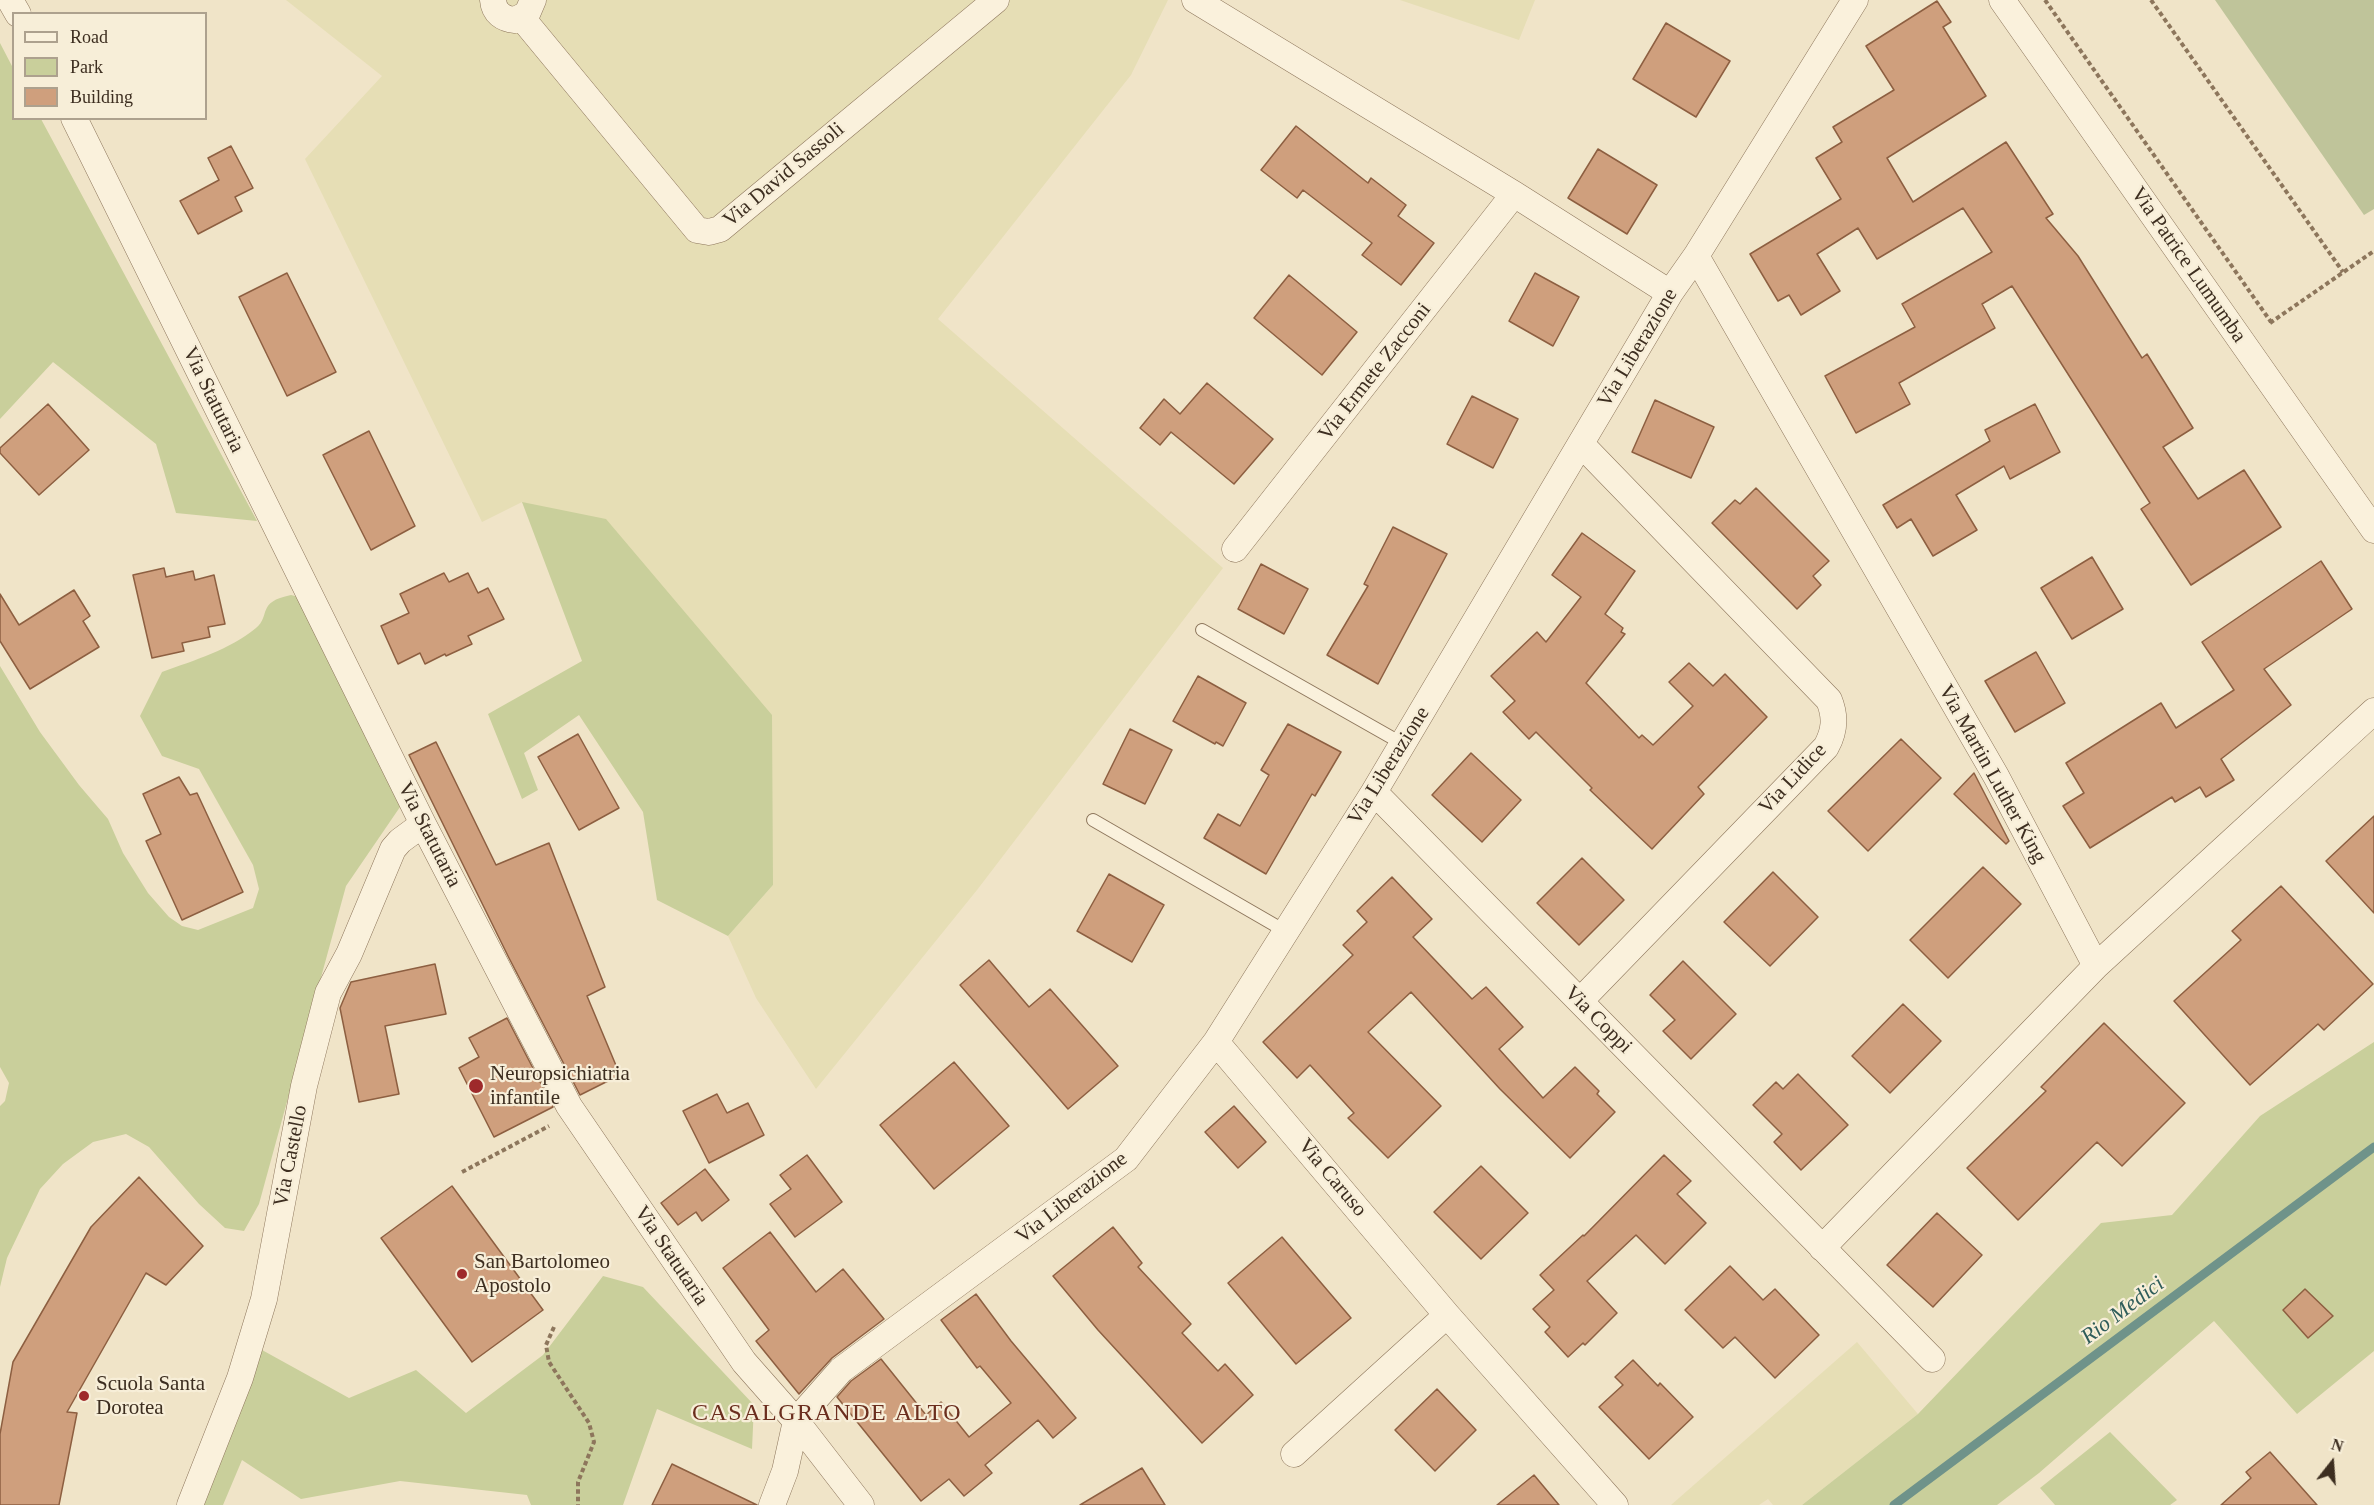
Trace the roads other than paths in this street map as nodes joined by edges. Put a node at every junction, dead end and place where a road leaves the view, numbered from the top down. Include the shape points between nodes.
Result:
1 (493, 0) edge
2 (996, 0) edge
3 (1195, 0) edge
4 (1855, 0) edge
5 (2002, 0) edge
6 (527, 9) edge
7 (75, 120) edge
8 (1514, 194) junction
9 (1696, 256) junction
10 (1670, 293) junction
11 (1581, 444) junction
12 (2374, 530) edge
13 (1235, 549) dead end
14 (1202, 630) dead end
15 (2374, 711) edge
16 (1403, 744) junction
17 (1374, 792) junction
18 (1093, 820) dead end
19 (423, 824) junction
20 (1285, 931) junction
21 (2096, 966) junction
22 (1580, 1001) junction
23 (1216, 1042) junction
24 (1822, 1248) junction
25 (1447, 1315) junction
26 (1932, 1359) dead end
27 (796, 1421) junction
28 (1294, 1454) dead end
29 (190, 1505) edge
30 (772, 1505) edge
31 (861, 1505) edge
32 (1615, 1505) edge

1 - 6 street via 501,16 515,20
2 - 6 street, Via David Sassoli via 720,229 708,232 696,230 674,205 578,84
3 - 8 street
4 - 9 street, Via Liberazione
5 - 12 street, Via Patrice Lumumba
7 - 19 street, Via Statutaria
8 - 10 street
8 - 13 street, Via Ermete Zacconi
9 - 10 street, Via Liberazione
9 - 21 street, Via Martin Luther King via 1996,776
10 - 11 street, Via Liberazione
11 - 16 street, Via Liberazione
11 - 22 street, Via Lidice via 1829,700 1834,720 1826,747
14 - 16 lane
15 - 21 street
16 - 17 street, Via Liberazione
17 - 20 street, Via Liberazione
17 - 22 street, Via Coppi
18 - 20 lane
19 - 27 street, Via Statutaria via 573,1113 744,1362
19 - 29 street, Via Castello via 393,849 349,954 328,993 304,1086 264,1299 240,1378
20 - 23 street, Via Liberazione
21 - 24 street
22 - 24 street, Via Coppi
23 - 25 street, Via Caruso
23 - 27 street, Via Liberazione via 1126,1159 841,1370
24 - 26 street, Via Coppi
25 - 28 street
25 - 32 street, Via Caruso
27 - 30 street via 785,1471
27 - 31 street, Via Statutaria

